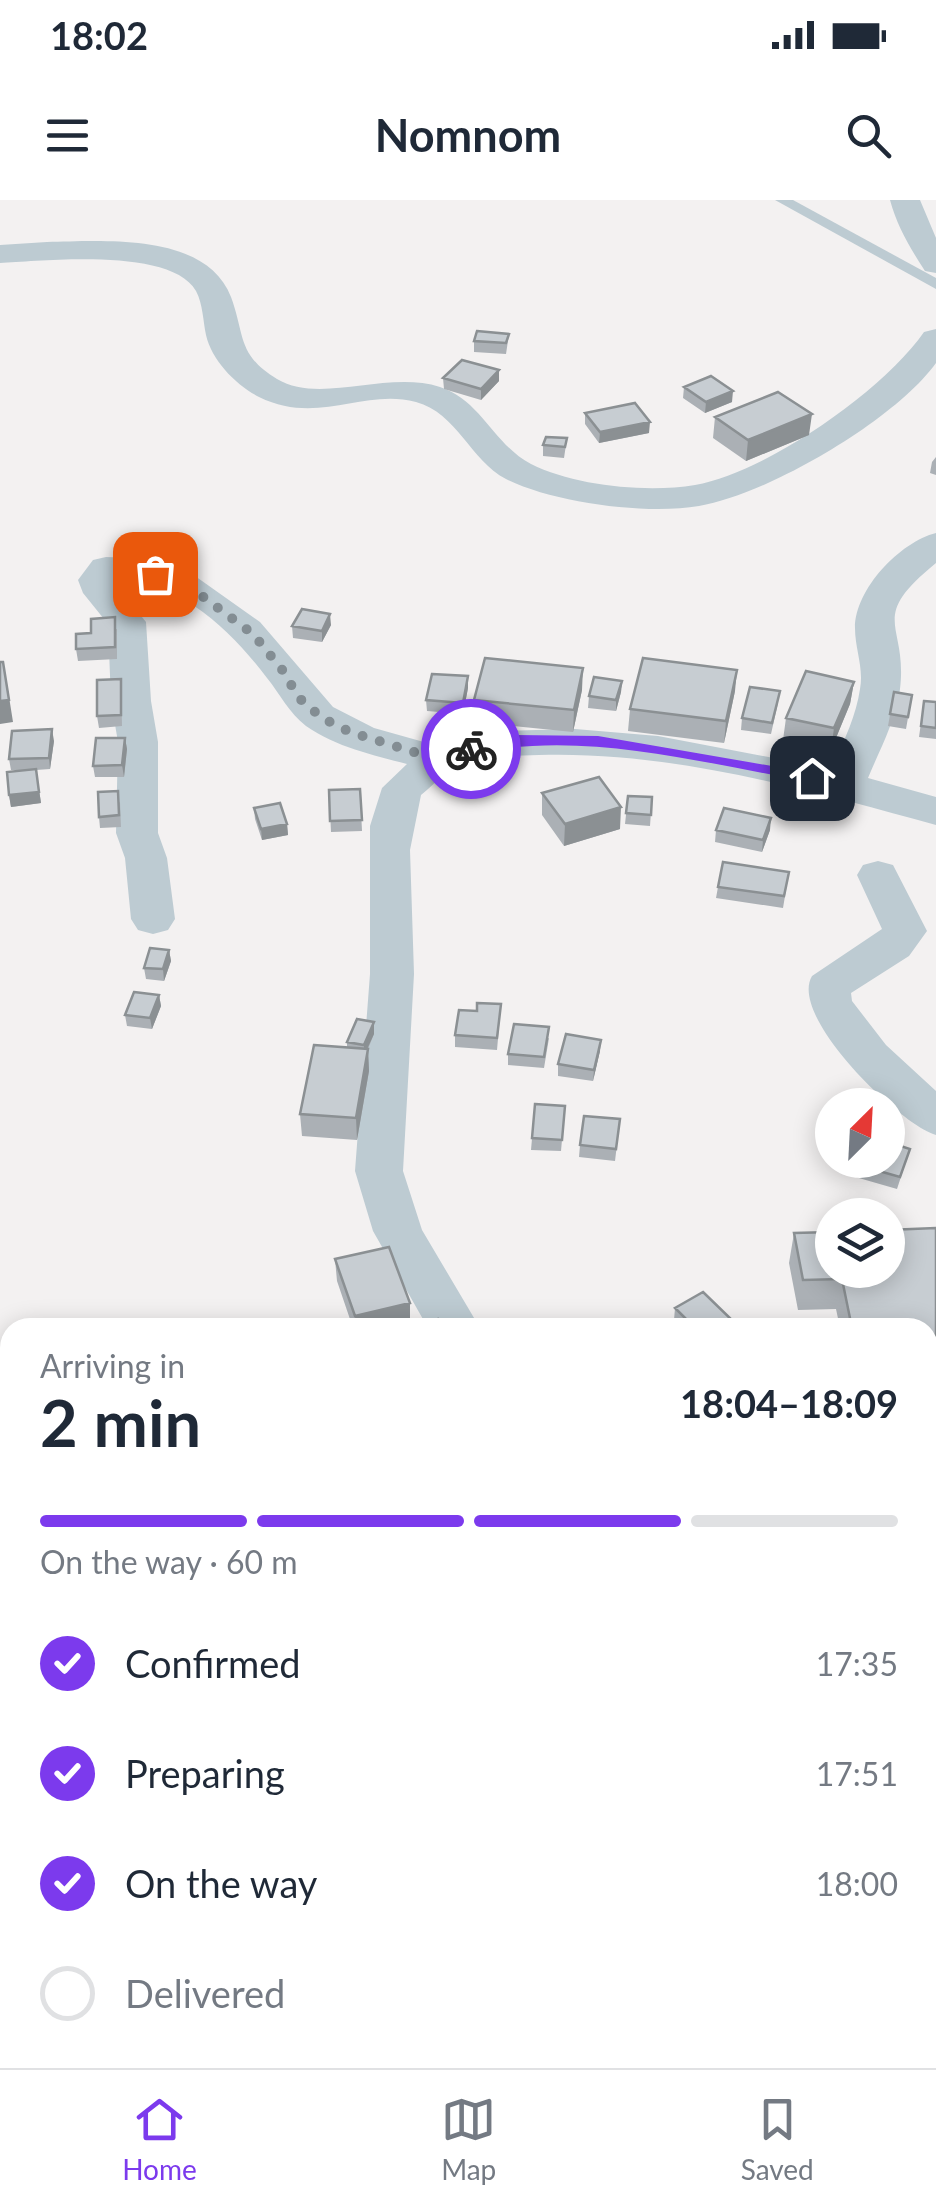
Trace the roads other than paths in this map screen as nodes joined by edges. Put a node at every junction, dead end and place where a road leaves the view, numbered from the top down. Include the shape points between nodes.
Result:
1 (782, 200) edge
2 (904, 200) edge
3 (0, 254) edge
4 (936, 264) edge
5 (936, 284) edge
6 (936, 339) edge
7 (936, 544) edge
8 (436, 759) junction
9 (844, 786) junction
10 (936, 811) edge
11 (878, 874) dead end
12 (153, 920) dead end
13 (936, 1118) edge
14 (449, 1318) edge

1 - 5 lane
2 - 4 street
3 - 6 street via 98,248 185,268 207,282 218,302 224,342 241,366 278,392 314,402 394,390 431,395 471,420 506,465 582,489 632,496 700,495 780,464 872,404
7 - 9 street via 888,586 875,607 879,696
8 - 9 street via 516,740 598,741
8 - 12 street via 322,718 298,697 253,634 190,587 106,568 97,580 102,593 127,622 138,742 137,833
8 - 14 street via 404,786 389,828 394,937 379,1173 393,1219
9 - 10 street
11 - 13 street via 905,931 828,987 828,1006 856,1043

